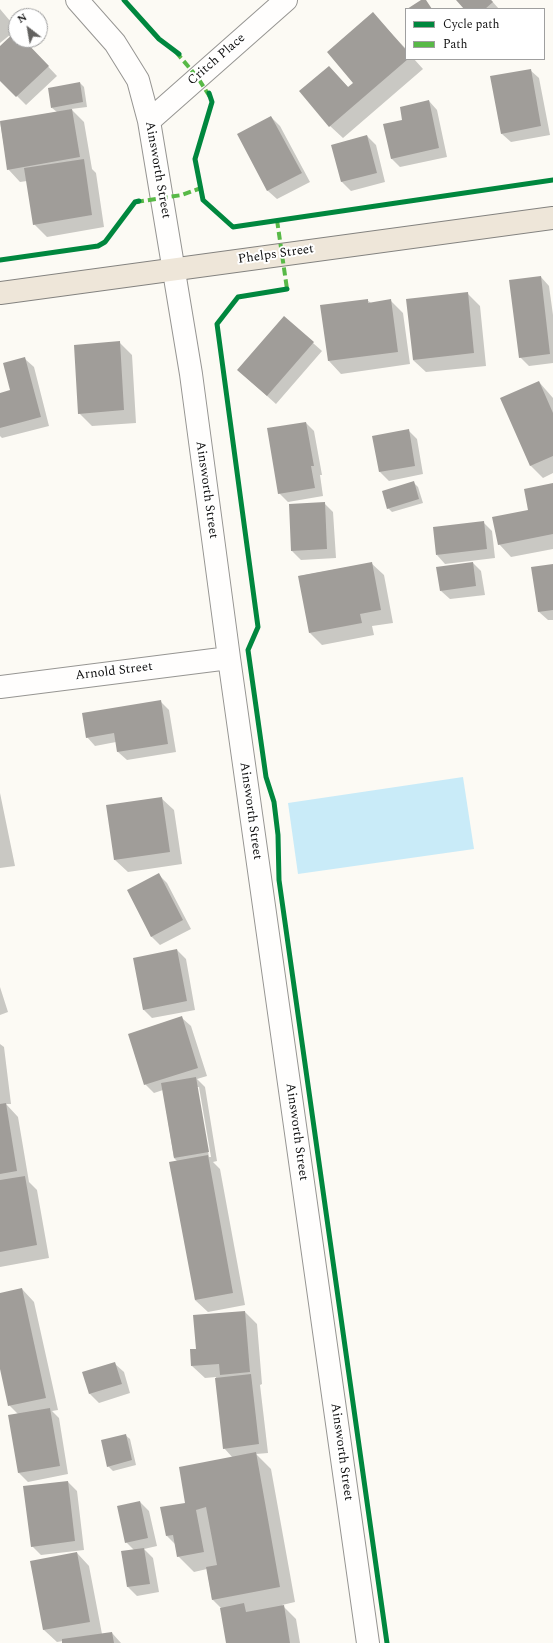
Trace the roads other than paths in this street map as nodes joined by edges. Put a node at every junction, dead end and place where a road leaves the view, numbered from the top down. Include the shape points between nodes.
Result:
1 (77, 0) edge
2 (286, 0) edge
3 (149, 121) junction
4 (553, 218) edge
5 (174, 268) junction
6 (0, 292) edge
7 (229, 658) junction
8 (0, 687) edge
9 (368, 1643) edge

1 - 3 street, Ainsworth Street via 115,43 138,80
2 - 3 street, Critch Place
3 - 5 street, Ainsworth Street
4 - 5 main road, Phelps Street
5 - 6 main road, Phelps Street
5 - 7 street, Ainsworth Street via 191,374
7 - 8 street, Arnold Street
7 - 9 street, Ainsworth Street

